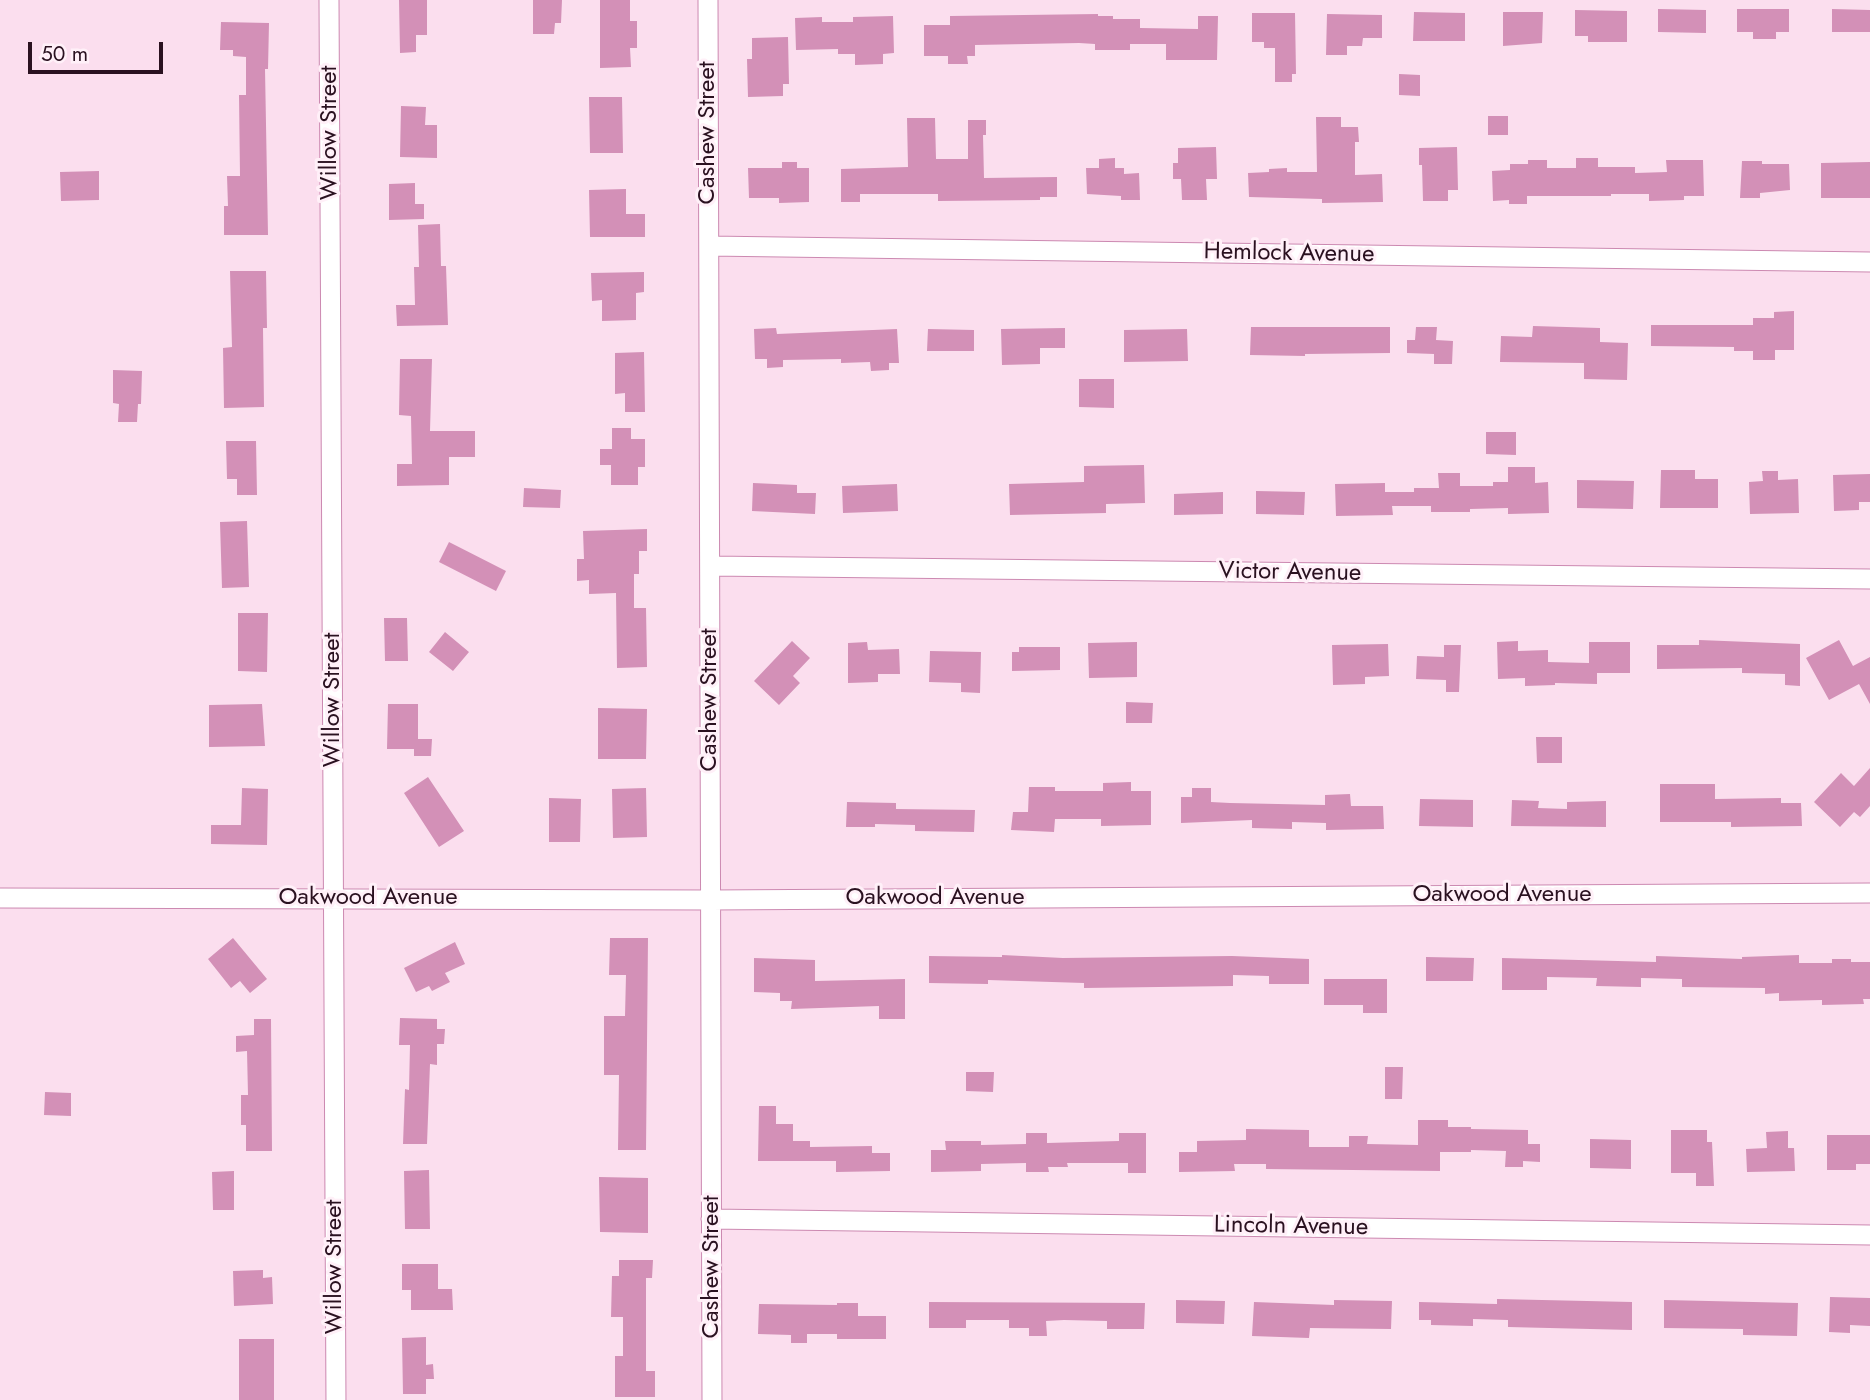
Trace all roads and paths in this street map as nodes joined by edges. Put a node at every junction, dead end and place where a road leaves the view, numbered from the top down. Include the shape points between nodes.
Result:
1 (330, 0) edge
2 (708, 0) edge
3 (709, 246) junction
4 (1870, 262) edge
5 (710, 566) junction
6 (1870, 579) edge
7 (1870, 893) edge
8 (0, 898) edge
9 (334, 898) junction
10 (710, 900) junction
11 (711, 1219) junction
12 (1870, 1236) edge
13 (336, 1400) edge
14 (712, 1400) edge

1 - 9 street, Willow Street
2 - 3 street, Cashew Street
3 - 4 street, Hemlock Avenue
3 - 5 street, Cashew Street
5 - 6 street, Victor Avenue
5 - 10 street, Cashew Street
7 - 10 street, Oakwood Avenue
8 - 9 street, Oakwood Avenue
9 - 10 street, Oakwood Avenue
9 - 13 street, Willow Street
10 - 11 street, Cashew Street
11 - 12 street, Lincoln Avenue
11 - 14 street, Cashew Street

